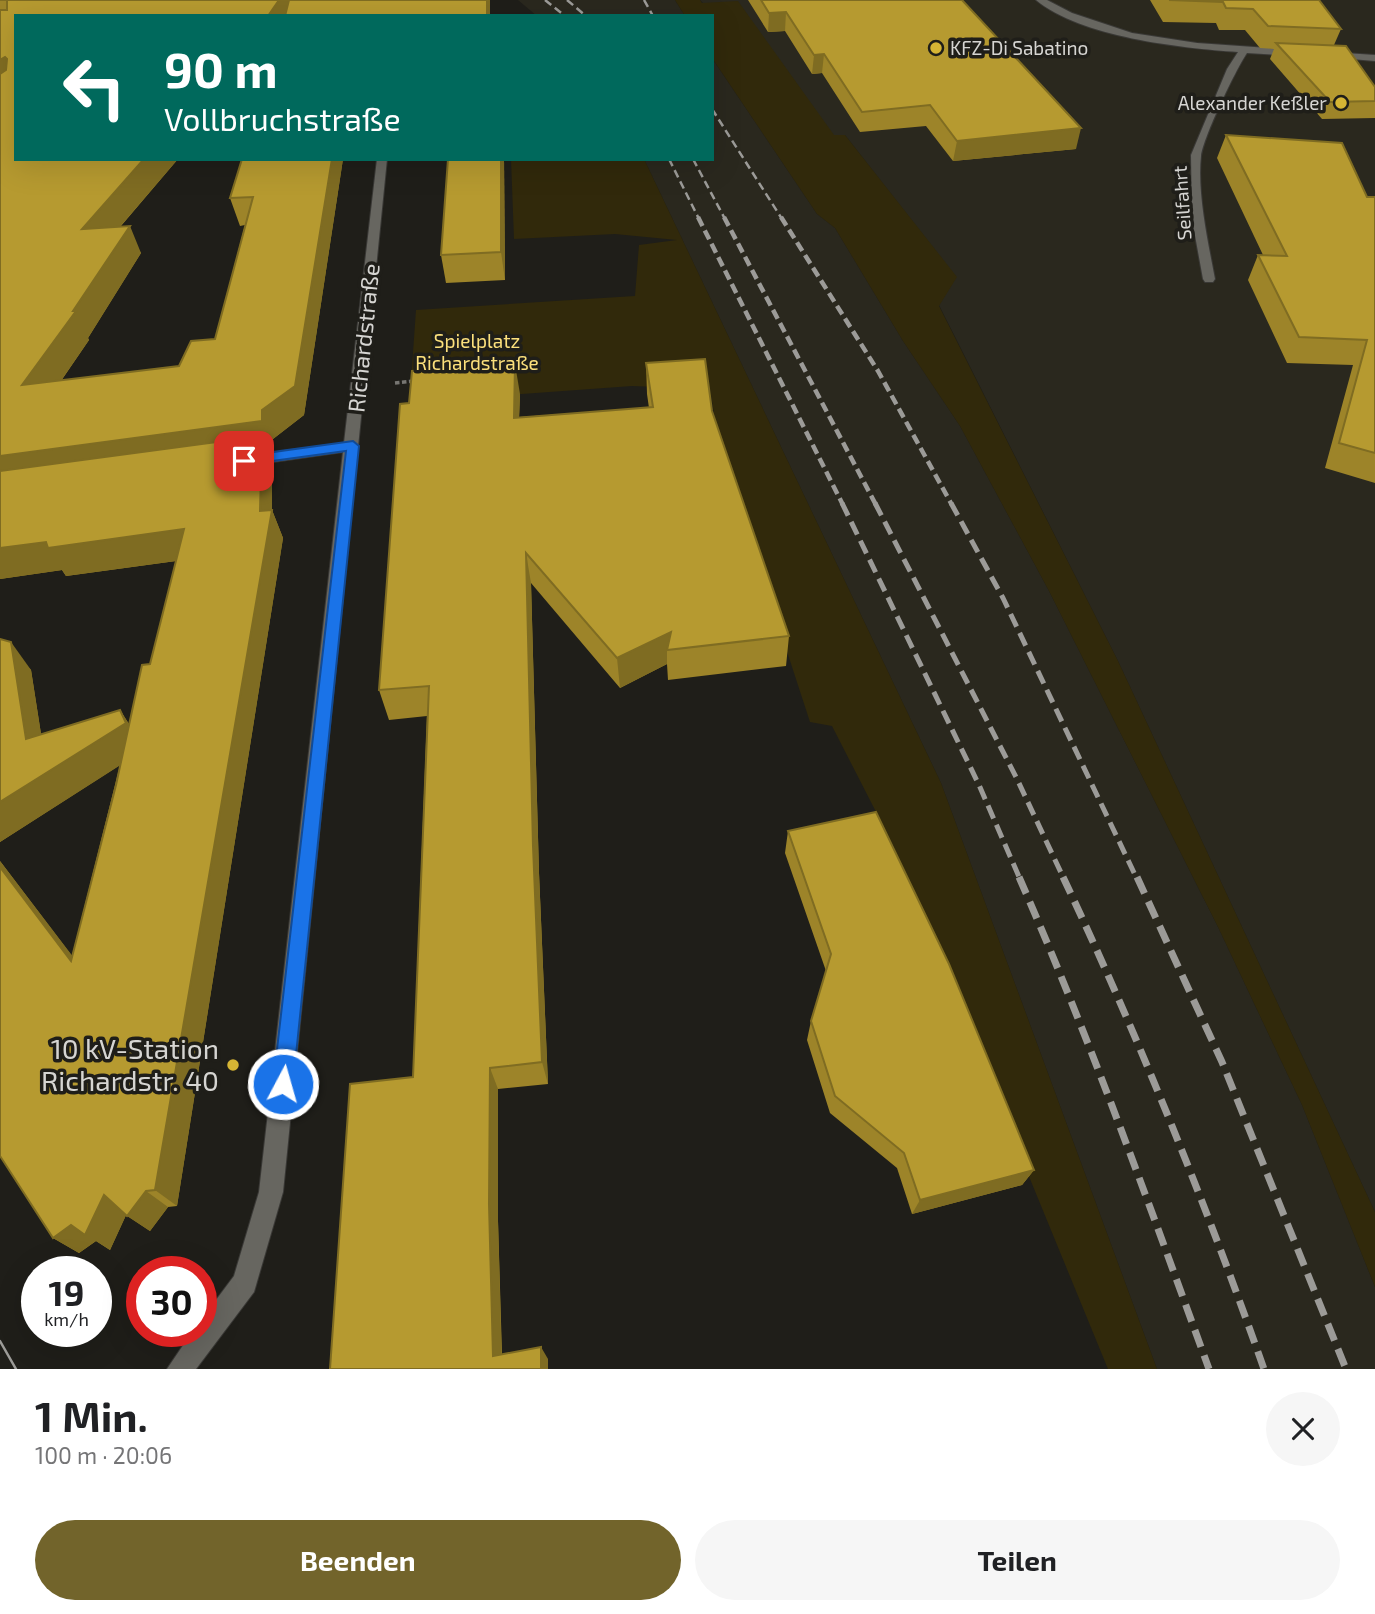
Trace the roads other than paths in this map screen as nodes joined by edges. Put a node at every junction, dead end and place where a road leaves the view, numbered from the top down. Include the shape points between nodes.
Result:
1 (1040, 0) edge
2 (1244, 50) junction
3 (1310, 54) edge
4 (1323, 55) edge
5 (1375, 58) edge
6 (383, 161) edge
7 (1209, 279) dead end
8 (353, 446) junction
9 (231, 463) edge
10 (180, 1369) edge

1 - 2 street via 1058,11 1120,32
2 - 3 street
2 - 7 street, Seilfahrt via 1196,155 1198,219
4 - 5 street
6 - 8 street, Richardstraße
8 - 9 street
8 - 10 street, Richardstraße via 271,1192 245,1283

